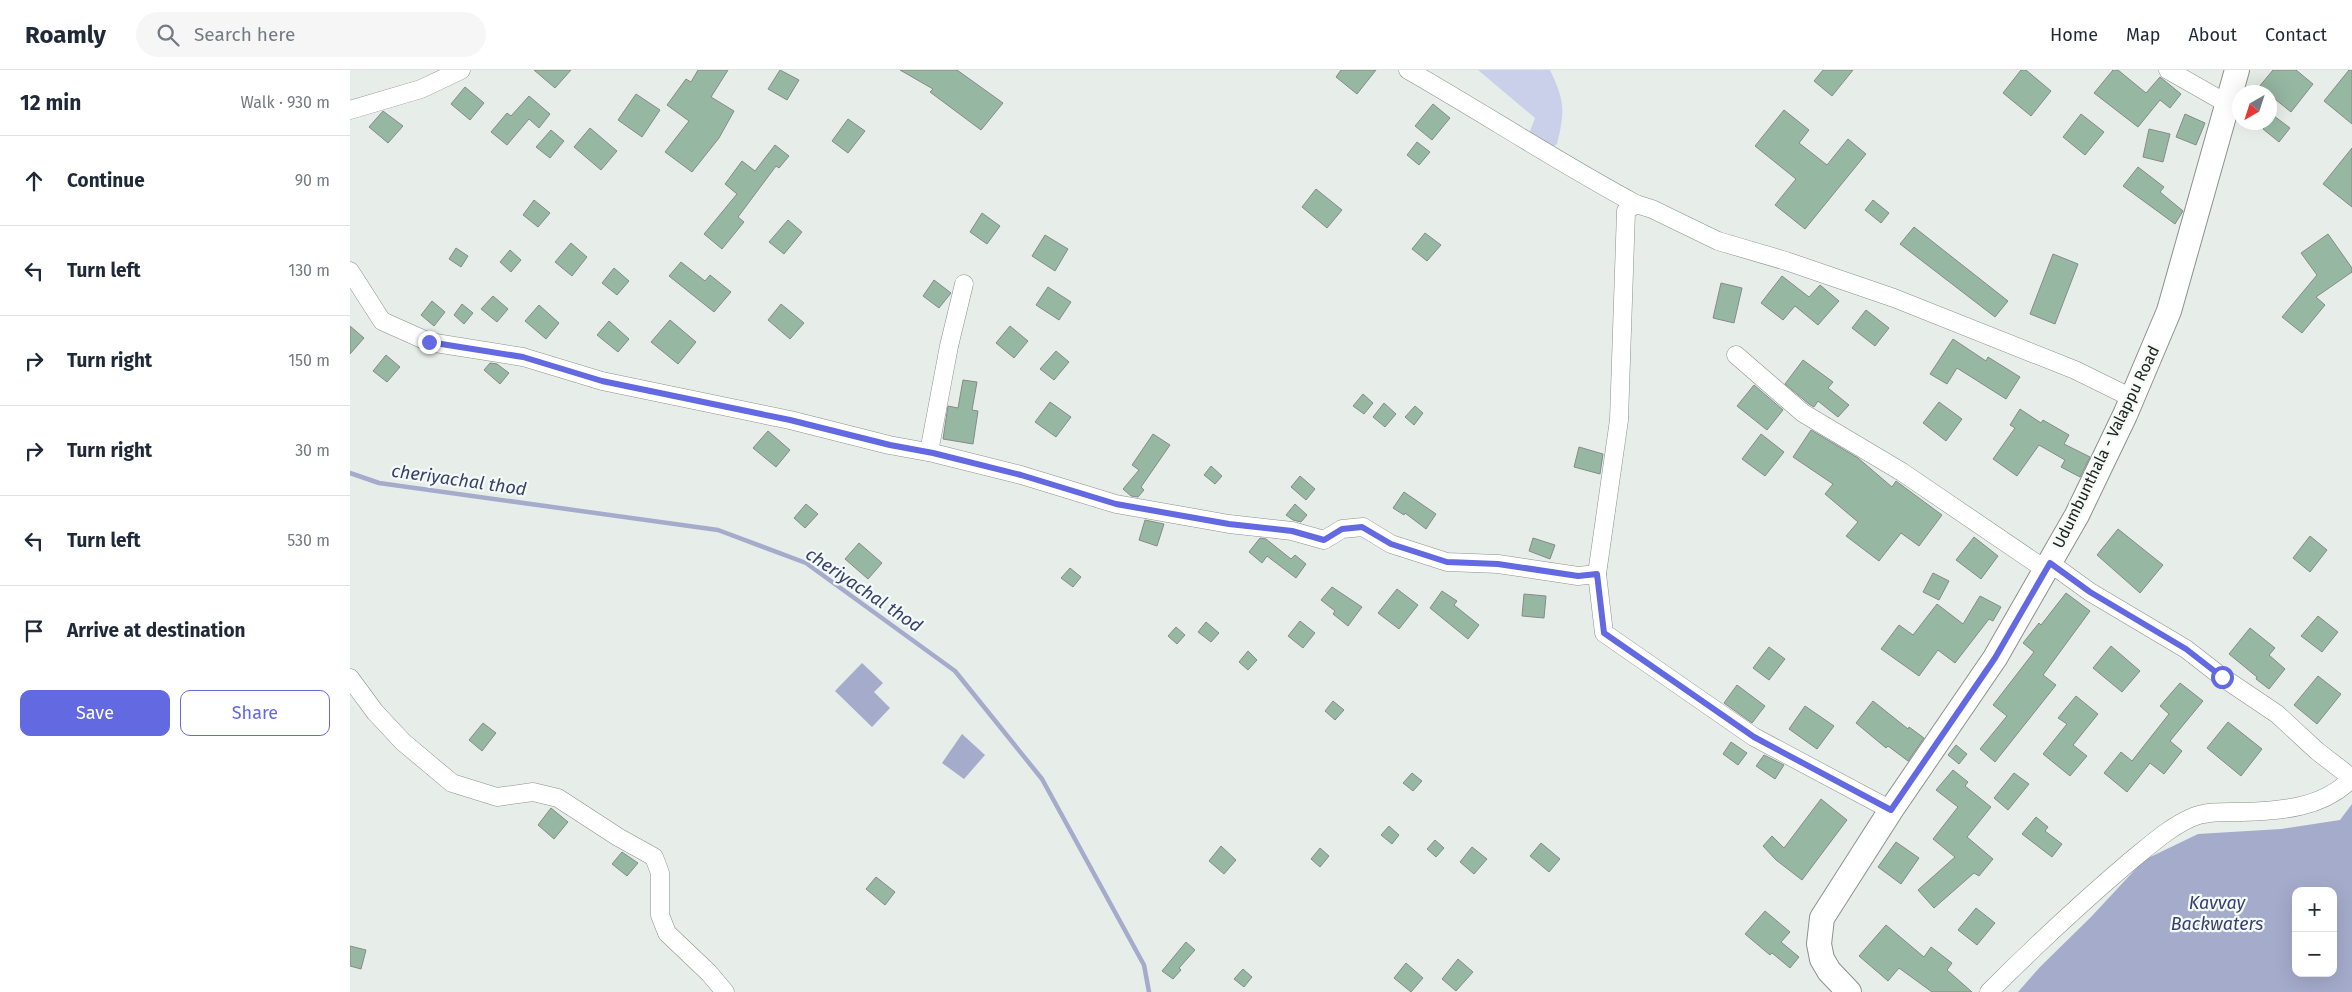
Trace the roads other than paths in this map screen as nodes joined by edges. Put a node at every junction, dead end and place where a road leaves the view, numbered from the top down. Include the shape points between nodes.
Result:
1 (461, 70) edge
2 (1408, 70) edge
3 (2168, 70) edge
4 (2237, 70) edge
5 (2226, 103) junction
6 (350, 110) edge
7 (1636, 204) junction
8 (350, 271) edge
9 (964, 284) dead end
10 (1736, 355) dead end
11 (2132, 398) junction
12 (928, 452) junction
13 (2048, 566) junction
14 (1597, 574) junction
15 (350, 678) edge
16 (2351, 779) edge
17 (1891, 810) junction
18 (725, 992) edge
19 (1849, 992) edge
20 (1990, 992) edge

1 - 6 street via 421,89
2 - 7 street via 1539,150
3 - 5 street
4 - 5 main road, Udumbunthala - Valappu Road
5 - 11 main road, Udumbunthala - Valappu Road via 2169,311
7 - 11 street via 1718,241 1894,298 2075,370
7 - 14 street via 1626,211 1619,420
8 - 12 street via 382,321 429,342 523,357 602,381
9 - 12 street
10 - 13 street via 1802,413 1902,472
11 - 13 main road, Udumbunthala - Valappu Road via 2077,515
12 - 14 street via 1125,506 1292,531 1324,540 1342,529 1362,527 1391,544 1447,562 1498,564 1578,576
13 - 16 street via 2186,649 2277,714
13 - 17 main road, Udumbunthala - Valappu Road via 1995,658
14 - 17 street via 1604,633 1754,737
15 - 18 street via 403,742 452,783 497,797 533,792 558,798 654,857 660,873 660,914 666,933
16 - 20 street via 2340,791 2320,801 2272,810 2194,816 2147,847 2083,902
17 - 19 main road, Udumbunthala - Valappu Road via 1822,918 1818,944 1822,959

